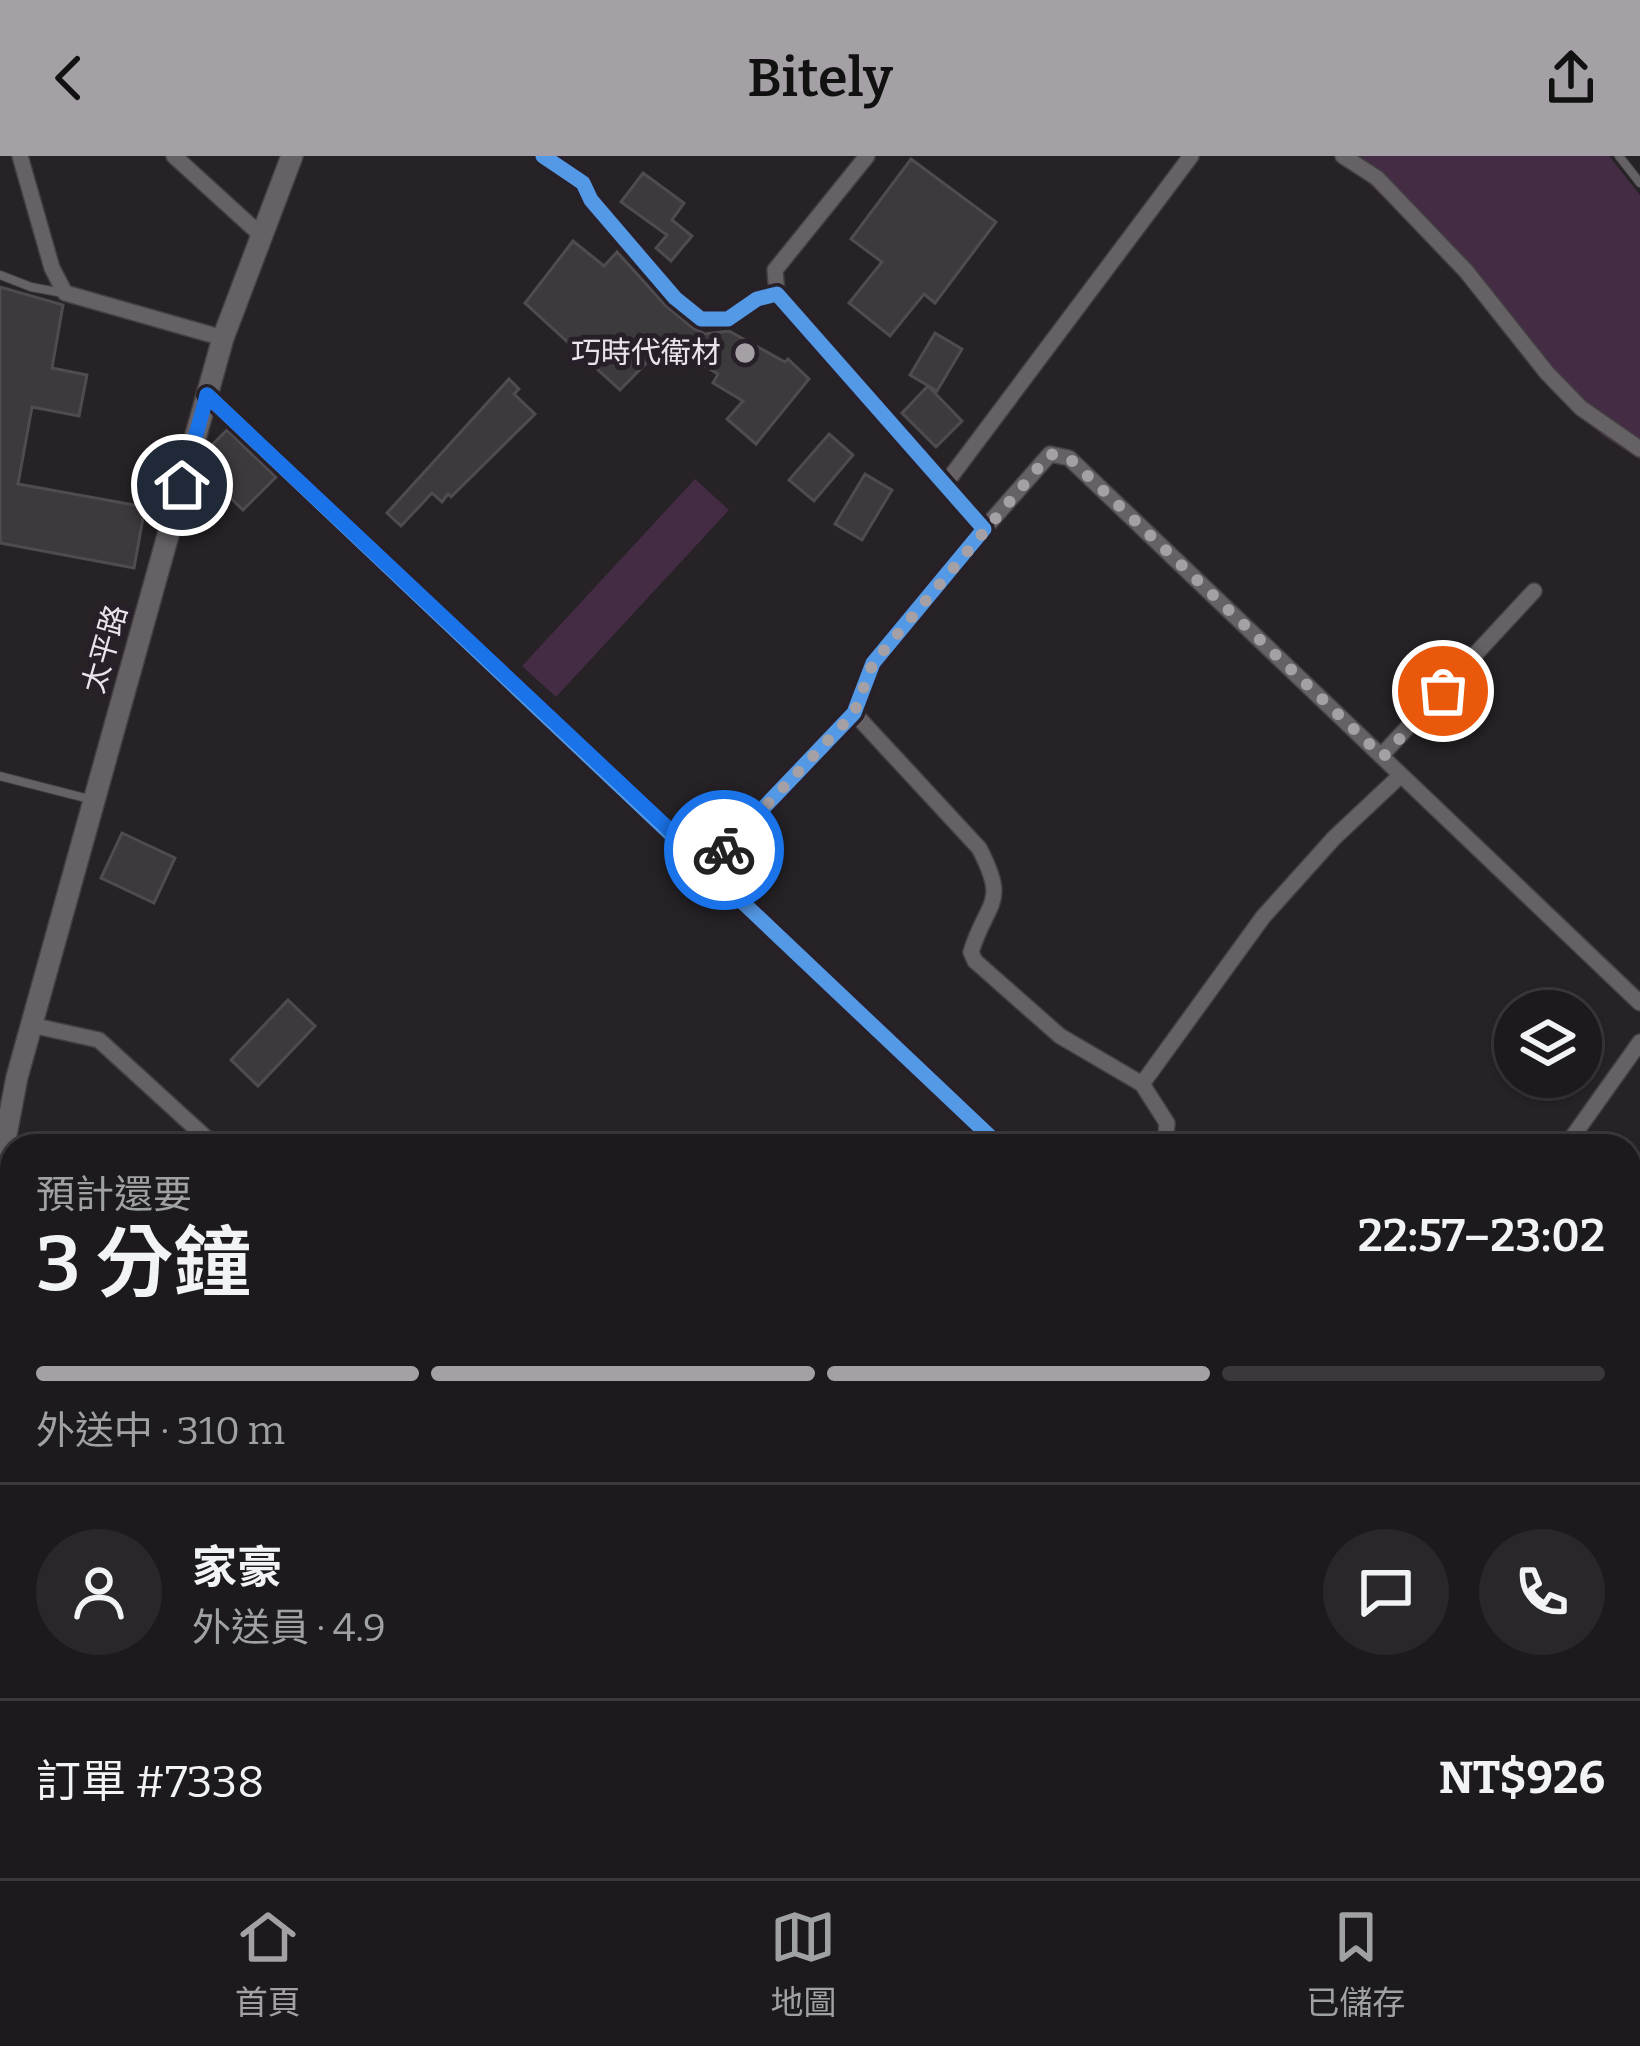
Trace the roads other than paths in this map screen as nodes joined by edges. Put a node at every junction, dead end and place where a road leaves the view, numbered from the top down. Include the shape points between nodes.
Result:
1 (20, 156) edge
2 (173, 156) edge
3 (292, 156) edge
4 (867, 156) edge
5 (1191, 156) edge
6 (1343, 156) edge
7 (1619, 156) edge
8 (552, 158) edge
9 (1640, 183) edge
10 (262, 236) junction
11 (0, 275) edge
12 (65, 293) junction
13 (777, 294) junction
14 (223, 338) junction
15 (207, 395) junction
16 (1640, 449) edge
17 (946, 483) junction
18 (984, 529) junction
19 (1534, 591) dead end
20 (854, 713) junction
21 (1382, 757) junction
22 (1401, 775) junction
23 (0, 776) edge
24 (94, 801) junction
25 (708, 866) junction
26 (1640, 1003) edge
27 (32, 1025) junction
28 (1640, 1042) edge
29 (1142, 1084) junction
30 (6, 1134) edge
31 (202, 1134) edge
32 (987, 1134) edge
33 (1166, 1134) edge
34 (1575, 1134) edge

1 - 12 street
2 - 10 street
3 - 10 street, 太平路
4 - 13 street via 775,270
5 - 17 street
6 - 16 street via 1377,178 1466,271 1581,408
7 - 9 lane
8 - 13 street via 701,320 728,320
10 - 14 street, 太平路
11 - 12 lane
12 - 14 street
13 - 17 street
14 - 15 street, 太平路
15 - 24 street, 太平路
15 - 25 street
17 - 18 street
18 - 20 street via 873,663
18 - 21 street via 1050,454 1069,458
19 - 21 street
20 - 25 street
20 - 29 street via 979,848 993,874 997,892 976,935 975,961 1060,1036
21 - 22 street
22 - 26 street
22 - 29 street via 1263,917
23 - 24 lane
24 - 27 street, 太平路
25 - 32 street
27 - 30 street, 太平路
27 - 31 street via 99,1040
28 - 34 street
29 - 33 street

